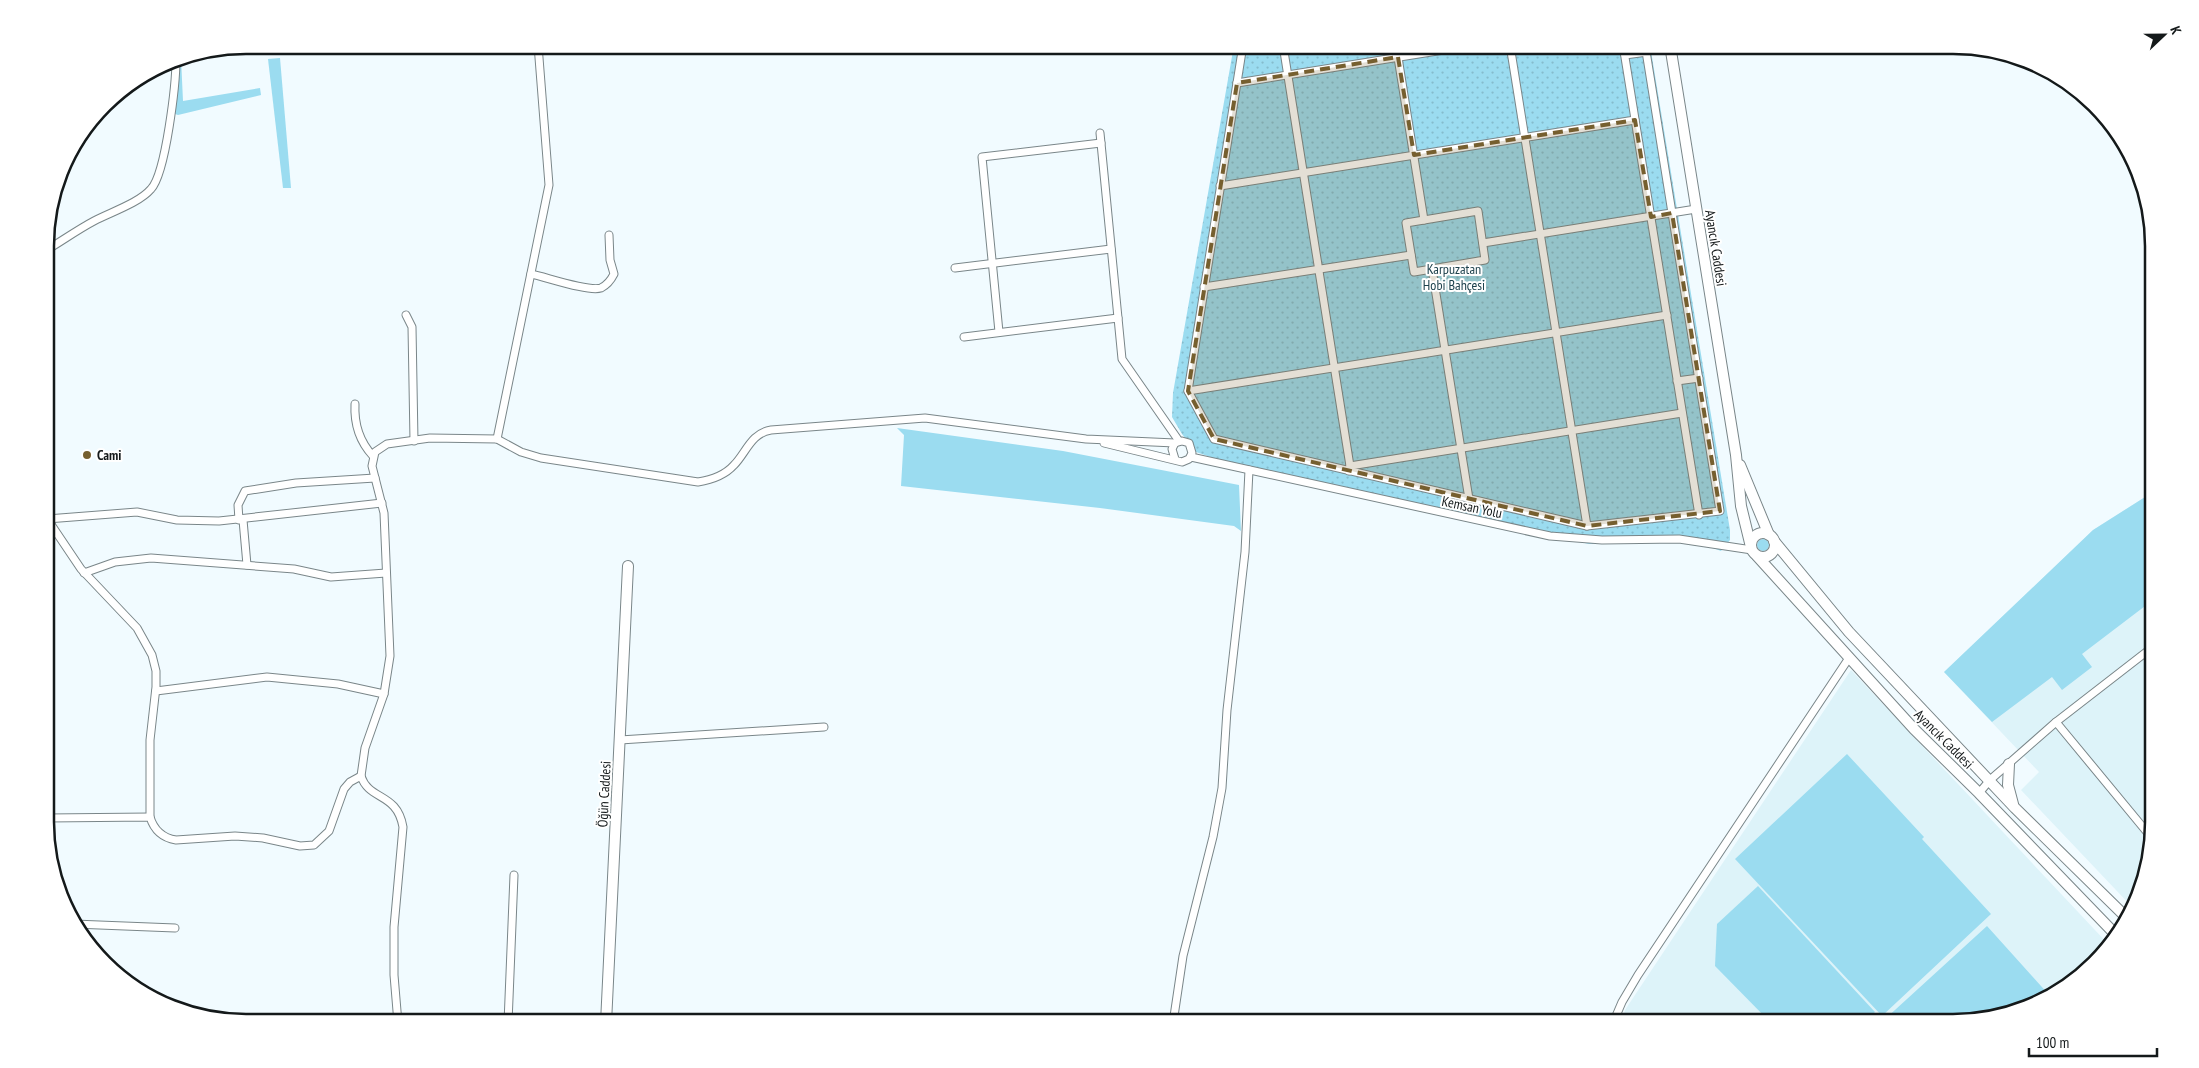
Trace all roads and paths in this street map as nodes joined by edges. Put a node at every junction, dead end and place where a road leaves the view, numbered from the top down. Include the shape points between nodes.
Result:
1 (539, 54) edge
2 (1242, 54) edge
3 (1284, 54) edge
4 (1398, 54) edge
5 (1417, 54) edge
6 (1511, 54) edge
7 (1628, 54) edge
8 (1647, 54) edge
9 (1671, 54) edge
10 (1625, 55) joint
11 (1398, 57) junction
12 (176, 67) edge
13 (1288, 75) junction
14 (1237, 83) junction
15 (1635, 120) junction
16 (1100, 133) dead end
17 (1524, 138) junction
18 (1101, 143) junction
19 (1414, 155) junction
20 (1303, 173) junction
21 (1220, 186) junction
22 (1696, 209) junction
23 (1672, 213) junction
24 (1651, 216) junction
25 (1424, 220) junction
26 (1540, 234) junction
27 (610, 235) dead end
28 (1483, 243) junction
29 (54, 246) edge
30 (1111, 249) junction
31 (1411, 254) junction
32 (992, 264) junction
33 (955, 268) dead end
34 (1319, 269) junction
35 (1432, 269) junction
36 (531, 274) junction
37 (1204, 287) junction
38 (406, 315) dead end
39 (1666, 315) junction
40 (1118, 318) junction
41 (999, 332) junction
42 (1556, 332) junction
43 (964, 337) dead end
44 (1445, 350) junction
45 (1335, 367) junction
46 (1699, 378) junction
47 (1677, 381) junction
48 (1188, 391) junction
49 (355, 404) dead end
50 (1682, 413) junction
51 (1571, 431) junction
52 (497, 439) junction
53 (1086, 439) junction
54 (414, 441) junction
55 (1177, 442) junction
56 (1461, 448) junction
57 (1736, 455) junction
58 (373, 456) junction
59 (1191, 457) junction
60 (1175, 459) junction
61 (1350, 468) junction
62 (1250, 470) junction
63 (375, 478) junction
64 (1469, 499) junction
65 (382, 503) junction
66 (1698, 515) junction
67 (54, 518) edge
68 (241, 520) junction
69 (1587, 526) junction
70 (54, 528) edge
71 (1771, 538) junction
72 (1753, 551) junction
73 (246, 564) junction
74 (628, 566) dead end
75 (84, 573) junction
76 (386, 573) junction
77 (2145, 655) edge
78 (1848, 658) junction
79 (156, 691) junction
80 (384, 694) junction
81 (2056, 722) junction
82 (824, 727) dead end
83 (620, 740) junction
84 (2009, 764) junction
85 (361, 776) junction
86 (1990, 780) junction
87 (1979, 793) junction
88 (2013, 805) junction
89 (150, 817) junction
90 (54, 818) edge
91 (2145, 830) edge
92 (514, 875) dead end
93 (2122, 913) edge
94 (83, 924) edge
95 (175, 928) dead end
96 (2112, 931) edge
97 (397, 1014) edge
98 (508, 1014) edge
99 (606, 1014) edge
100 (1174, 1014) edge
101 (1618, 1014) edge

1 - 36 street via 549,184
2 - 14 street
3 - 13 street
4 - 11 street
5 - 11 street
6 - 17 street
7 - 10 street
8 - 23 street
9 - 22 street, Ayancık Caddesi
10 - 15 street
11 - 13 street
11 - 19 street
12 - 29 street via 174,100 161,170 154,185 141,197
13 - 14 street
13 - 20 street
14 - 21 street
15 - 17 street
15 - 24 street
16 - 18 street
17 - 19 street
17 - 26 street
18 - 30 street
18 - 32 street via 982,157
19 - 20 street
19 - 25 street
20 - 21 street
20 - 34 street
21 - 37 street
22 - 23 street
22 - 57 street, Ayancık Caddesi
23 - 24 street
23 - 46 street
24 - 26 street
24 - 39 street
25 - 28 street via 1478,211
25 - 31 street via 1406,223
26 - 28 street
26 - 42 street
27 - 36 street via 610,260 614,274 604,286 591,289
28 - 35 street via 1486,260
30 - 32 street
30 - 40 street
31 - 34 street
31 - 35 street via 1414,272
32 - 33 street
32 - 41 street
34 - 37 street
34 - 45 street
35 - 44 street
36 - 52 street
37 - 48 street
38 - 54 street via 412,327
39 - 42 street
39 - 47 street
40 - 41 street
40 - 55 street via 1122,360
41 - 43 street
42 - 44 street
42 - 51 street
44 - 45 street
44 - 56 street
45 - 48 street
45 - 61 street
46 - 47 street
46 - 66 street via 1720,511
47 - 50 street
48 - 61 street via 1214,439
49 - 58 street via 359,435
50 - 51 street
50 - 66 street
51 - 56 street
51 - 69 street
52 - 53 street via 541,458 698,482 730,469 756,436 771,430 925,418
52 - 54 street via 430,438
53 - 55 street
53 - 60 street
54 - 58 street via 383,446
55 - 59 street via 1189,443
55 - 60 street via 1172,452
56 - 61 street
56 - 64 street
57 - 71 street, Ayancık Caddesi
57 - 72 street, Ayancık Caddesi via 1739,498
58 - 63 street
59 - 60 street via 1185,461
59 - 62 street, Kemsan Yolu
61 - 64 street
62 - 72 street, Kemsan Yolu via 1550,536 1602,540 1679,539
62 - 100 street via 1222,788 1183,956
63 - 65 street
63 - 68 street via 296,483 245,491 238,505
64 - 69 street
65 - 68 street
65 - 76 street
66 - 69 street
67 - 68 street via 137,512 191,521
68 - 73 street
70 - 75 street
71 - 72 street via 1758,534 1753,539
71 - 72 street via 1775,548 1771,554 1764,557
71 - 86 street, Ayancık Caddesi via 1849,632
72 - 78 street, Ayancık Caddesi
73 - 75 street via 139,558
73 - 76 street via 330,577
74 - 83 street, Öğün Caddesi
75 - 79 street via 143,636 154,663
76 - 80 street via 390,656
77 - 81 street
78 - 87 street, Ayancık Caddesi
78 - 101 street via 1634,982
79 - 80 street via 268,677 338,684
79 - 89 street via 149,762
80 - 85 street via 364,748
81 - 84 street
81 - 91 street
82 - 83 street
83 - 99 street, Öğün Caddesi
84 - 86 street
84 - 88 street via 2008,785
85 - 89 street via 350,782 341,793 329,831 310,846 235,836 176,840 158,832
85 - 97 street via 370,791 394,805 403,827 394,927
86 - 87 street
86 - 88 street, Ayancık Caddesi
87 - 96 street, Ayancık Caddesi
88 - 93 street, Ayancık Caddesi
89 - 90 street
92 - 98 street
94 - 95 street

